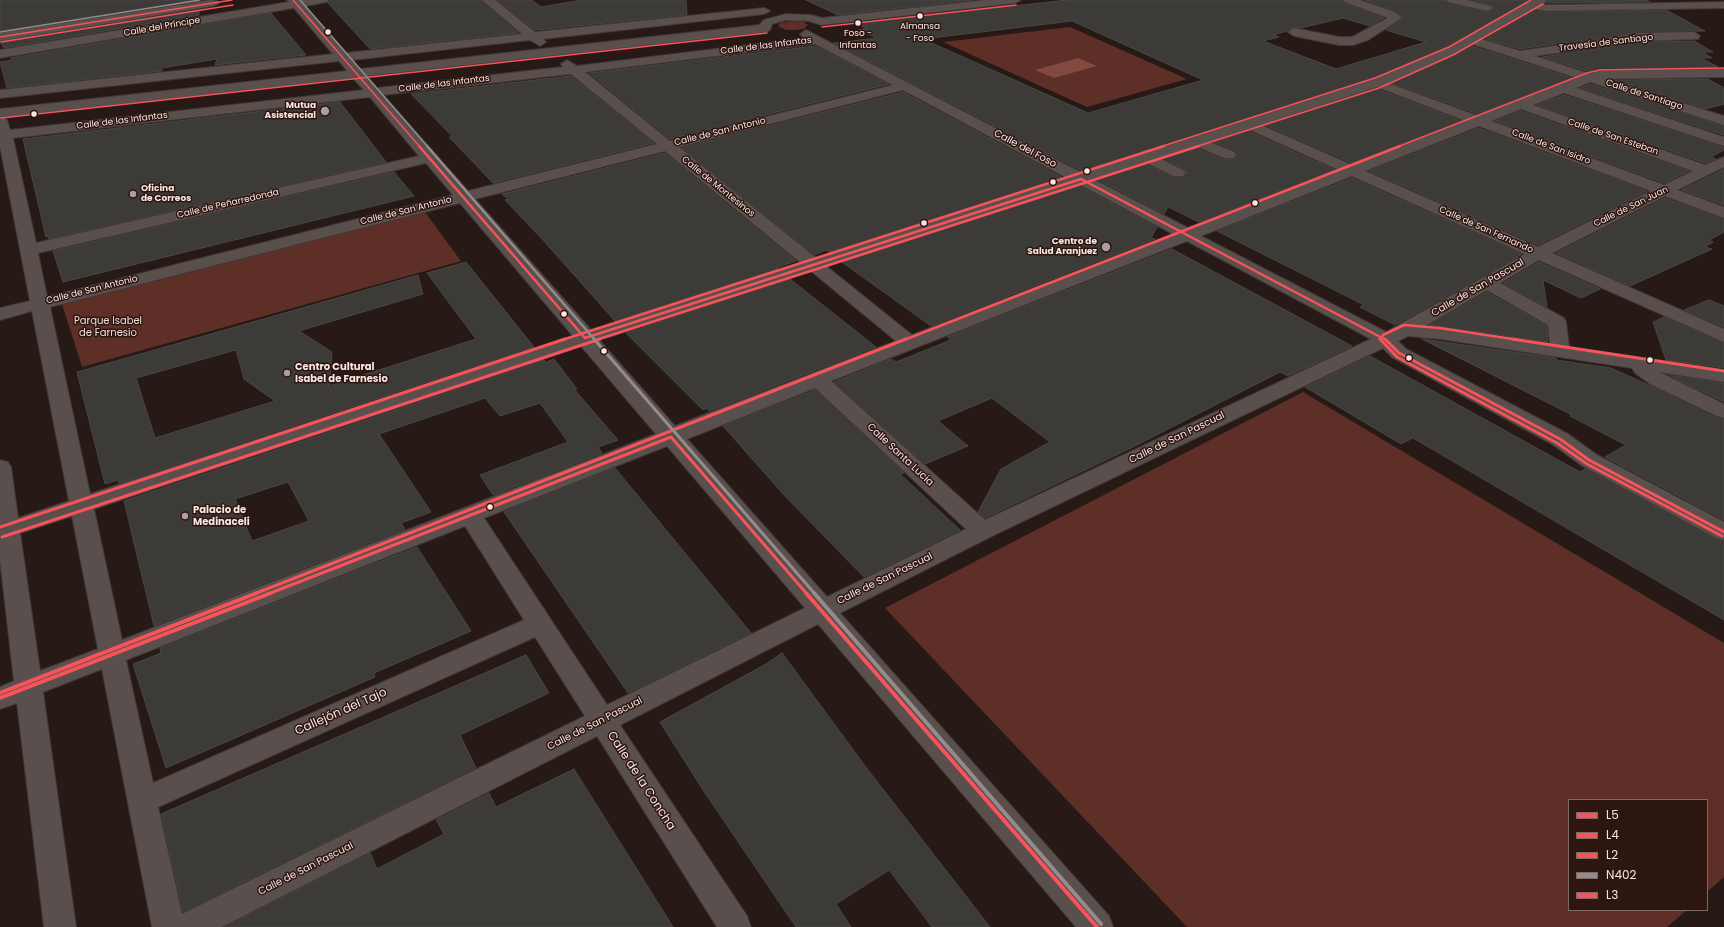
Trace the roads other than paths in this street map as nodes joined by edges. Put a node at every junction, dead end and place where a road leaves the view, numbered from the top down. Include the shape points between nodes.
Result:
1 (139, 0) edge
2 (232, 0) edge
3 (323, 0) edge
4 (488, 0) edge
5 (744, 0) edge
6 (1015, 0) edge
7 (1349, 0) edge
8 (1452, 0) edge
9 (294, 2) edge
10 (1537, 2) edge
11 (1724, 5) edge
12 (1487, 8) dead end
13 (764, 11) junction
14 (778, 18) junction
15 (0, 22) edge
16 (821, 22) junction
17 (766, 28) junction
18 (1294, 32) dead end
19 (1694, 36) dead end
20 (0, 37) edge
21 (534, 37) junction
22 (811, 37) junction
23 (1472, 40) junction
24 (552, 52) junction
25 (0, 54) edge
26 (1519, 55) junction
27 (341, 57) junction
28 (574, 69) junction
29 (1724, 73) edge
30 (356, 74) junction
31 (1590, 78) junction
32 (1377, 83) junction
33 (905, 86) junction
34 (1563, 88) junction
35 (372, 92) junction
36 (0, 94) edge
37 (1521, 104) junction
38 (1479, 120) junction
39 (1724, 121) edge
40 (1248, 124) junction
41 (1, 126) edge
42 (1196, 141) junction
43 (1724, 142) edge
44 (667, 146) junction
45 (1229, 155) dead end
46 (1146, 157) junction
47 (428, 158) junction
48 (1724, 161) edge
49 (1351, 170) junction
50 (1706, 170) junction
51 (1178, 173) dead end
52 (1081, 179) junction
53 (7, 185) edge
54 (1665, 190) junction
55 (462, 197) junction
56 (1724, 213) edge
57 (1188, 235) junction
58 (28, 250) junction
59 (1539, 253) junction
60 (814, 265) junction
61 (1487, 283) junction
62 (39, 304) junction
63 (0, 314) edge
64 (1395, 334) junction
65 (1724, 336) edge
66 (586, 338) junction
67 (910, 343) junction
68 (1560, 351) junction
69 (1640, 363) junction
70 (1724, 376) edge
71 (817, 379) junction
72 (1724, 412) edge
73 (671, 437) junction
74 (0, 467) edge
75 (81, 506) junction
76 (470, 515) junction
77 (4, 531) edge
78 (982, 531) junction
79 (1724, 532) edge
80 (822, 611) junction
81 (540, 624) junction
82 (112, 655) junction
83 (29, 687) junction
84 (0, 698) edge
85 (602, 721) junction
86 (142, 801) junction
87 (60, 927) edge
88 (168, 927) edge
89 (188, 927) edge
90 (734, 927) edge
91 (1097, 927) edge

1 - 15 street
2 - 20 street, Calle del Príncipe
3 - 9 street, Calle del Príncipe
4 - 21 street, Calle de Montesinos
5 - 13 street
6 - 16 street
7 - 18 street via 1396,18 1364,38 1353,41 1339,41
8 - 12 street
9 - 25 street, Calle del Príncipe
9 - 27 street
10 - 11 street via 1547,8
10 - 23 street
13 - 14 street
13 - 21 street
14 - 16 street via 803,17
14 - 17 street via 768,22
16 - 22 street via 822,25
17 - 22 street via 778,34
17 - 24 street, Calle de las Infantas
19 - 26 street, Travesía de Santiago via 1643,37
21 - 24 street, Calle de Montesinos
21 - 27 street
22 - 28 street, Calle de las Infantas
22 - 33 street, Calle del Foso
23 - 26 street, Calle de Santiago
23 - 32 street
24 - 28 street, Calle de Montesinos
24 - 30 street, Calle de las Infantas
26 - 31 street, Calle de Santiago
27 - 30 street
27 - 36 street
28 - 35 street, Calle de las Infantas
28 - 44 street, Calle de Montesinos
29 - 31 street via 1600,75
30 - 35 street
30 - 41 street, Calle de las Infantas
31 - 34 street
31 - 39 street, Calle de Santiago
32 - 38 street, Calle de San Isidro
32 - 40 street
33 - 44 street, Calle de San Antonio
33 - 52 street, Calle del Foso
34 - 37 street
34 - 43 street
35 - 41 street, Calle de las Infantas
35 - 47 street
37 - 38 street
37 - 50 street, Calle de San Esteban
38 - 49 street
38 - 54 street, Calle de San Isidro
40 - 42 street
40 - 49 street, Calle de San Fernando
41 - 53 street
42 - 45 street
42 - 46 street
44 - 55 street, Calle de San Antonio
44 - 60 street, Calle de Montesinos
46 - 51 street
46 - 52 street
47 - 55 street
47 - 58 street, Calle de Peñarredonda
48 - 50 street, Calle de San Juan
49 - 57 street
49 - 59 street, Calle de San Fernando
50 - 54 street, Calle de San Juan
52 - 57 street, Calle del Foso
52 - 60 street
53 - 58 street
54 - 56 street, Calle de San Isidro
54 - 59 street, Calle de San Juan
55 - 62 street, Calle de San Antonio
55 - 66 street
57 - 64 street, Calle del Foso
57 - 67 street
58 - 62 street
59 - 61 street, Calle de San Pascual
59 - 65 street, Calle de San Fernando
60 - 66 street
60 - 67 street, Calle de Montesinos
61 - 64 street, Calle de San Pascual
61 - 68 street via 1557,322
62 - 63 street, Calle de San Antonio
62 - 75 street
64 - 68 street via 1440,333
64 - 78 street, Calle de San Pascual
64 - 79 street, Calle del Foso via 1399,353 1560,439 1589,460
66 - 73 street
66 - 75 street
67 - 71 street
68 - 69 street
69 - 70 street
69 - 72 street via 1642,369 1657,380
71 - 73 street
71 - 78 street, Calle Santa Lucia
73 - 76 street
73 - 80 street
74 - 77 street
75 - 77 street
75 - 82 street
76 - 81 street, Calle de la Concha
76 - 82 street
77 - 83 street
78 - 80 street, Calle de San Pascual
80 - 85 street, Calle de San Pascual
80 - 91 street
81 - 85 street, Calle de la Concha
81 - 86 street, Callejón del Tajo
82 - 83 street
82 - 86 street
83 - 84 street
83 - 87 street
85 - 89 street, Calle de San Pascual
85 - 90 street, Calle de la Concha
86 - 88 street

